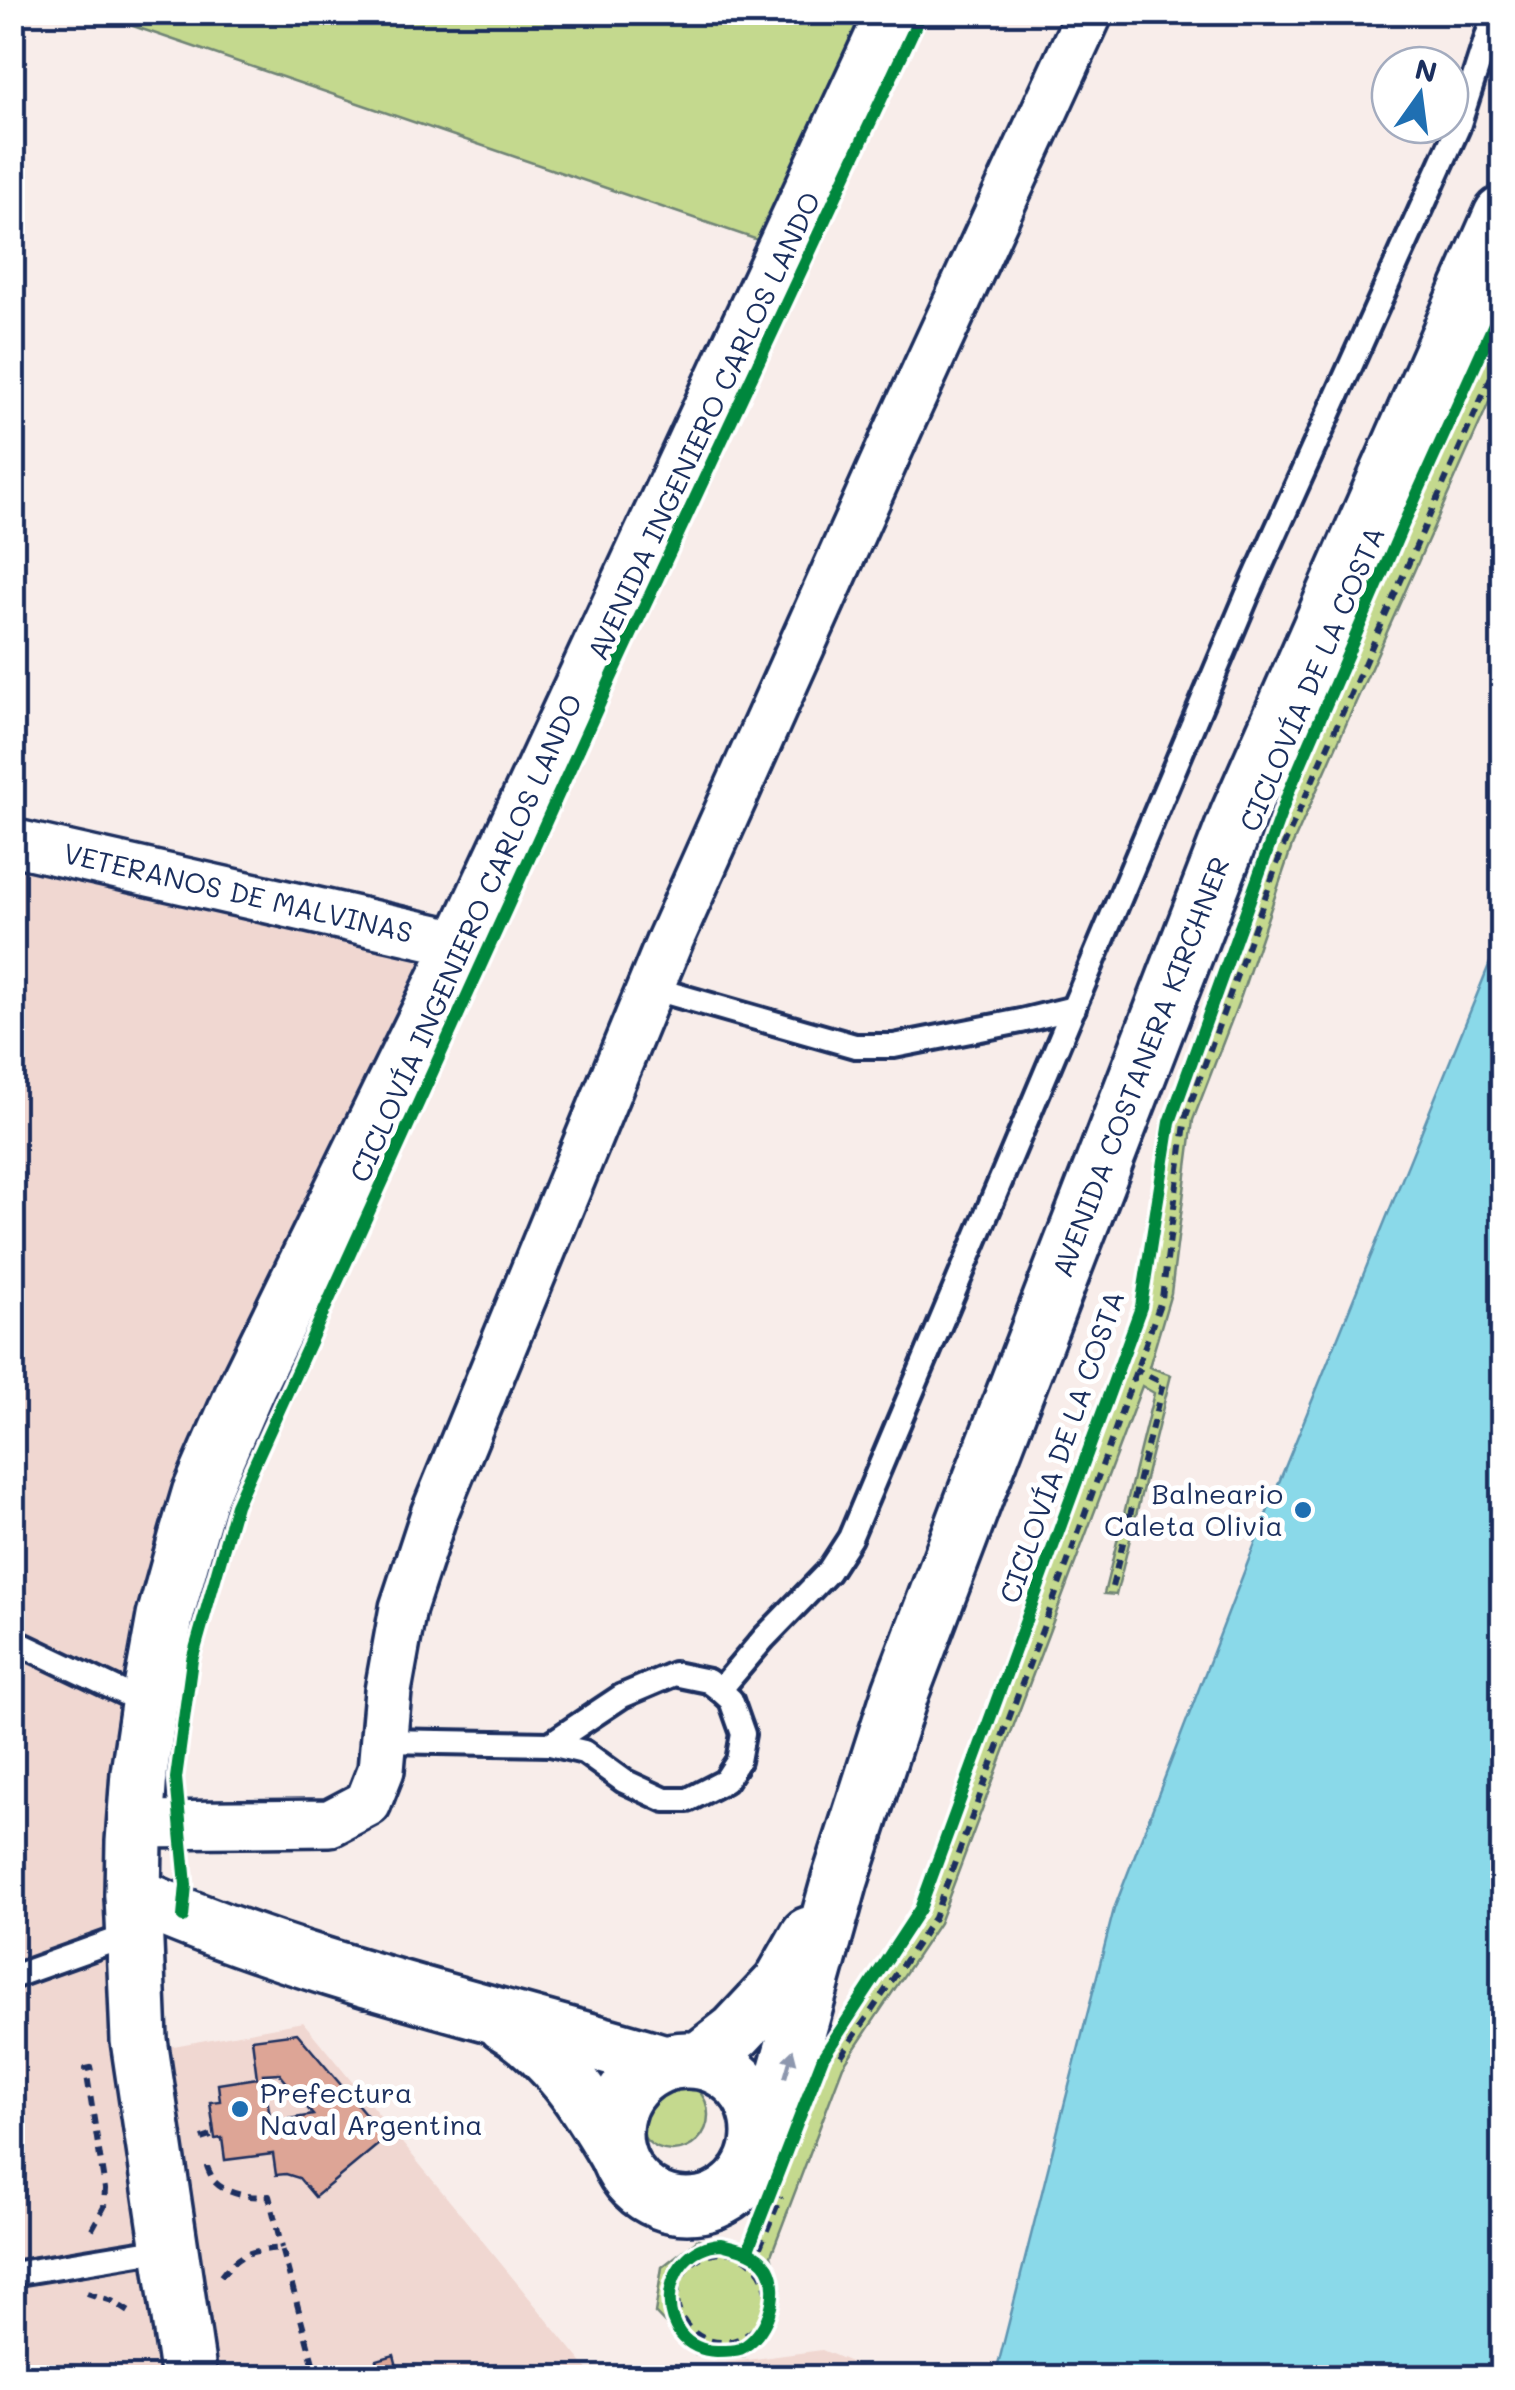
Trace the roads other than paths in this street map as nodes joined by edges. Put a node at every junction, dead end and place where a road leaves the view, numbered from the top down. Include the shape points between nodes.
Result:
1 (895, 12) edge
2 (1090, 12) edge
3 (1496, 12) edge
4 (1502, 215) edge
5 (12, 842) edge
6 (463, 944) junction
7 (651, 988) junction
8 (1074, 1008) junction
9 (12, 1640) edge
10 (720, 1690) junction
11 (149, 1706) junction
12 (384, 1741) junction
13 (550, 1744) junction
14 (135, 1825) junction
15 (840, 1880) junction
16 (134, 1914) junction
17 (12, 1977) edge
18 (493, 2016) junction
19 (683, 2062) junction
20 (616, 2155) junction
21 (772, 2176) junction
22 (170, 2248) junction
23 (12, 2274) edge
24 (189, 2378) edge

1 - 6 street, AVENIDA INGENIERO CARLOS LANDO
2 - 7 street
3 - 8 lane via 1458,127 1247,596
4 - 15 street, AVENIDA COSTANERA KIRCHNER via 1238,816 901,1691
5 - 6 street, VETERANOS DE MALVINAS
6 - 11 street, AVENIDA INGENIERO CARLOS LANDO via 200,1494 165,1617
7 - 8 lane via 855,1046 894,1046
7 - 12 street via 434,1514 403,1608
8 - 10 lane via 850,1538 828,1572
9 - 11 lane
10 - 13 lane via 674,1674 622,1696
10 - 13 lane via 731,1700 743,1734 738,1761 725,1782 688,1800 665,1800 584,1752
11 - 14 street, AVENIDA INGENIERO CARLOS LANDO
12 - 13 lane
12 - 14 street via 368,1803 330,1823
14 - 16 street, AVENIDA INGENIERO CARLOS LANDO
15 - 19 street via 781,1984 736,2032
21 -> 15 street via 787,2072
16 - 17 lane
16 - 18 street via 183,1917
16 - 22 street, AVENIDA INGENIERO CARLOS LANDO via 138,2040
18 - 19 street
18 - 20 street via 520,2031 571,2083
19 - 20 street via 645,2073 628,2090 617,2109
19 - 21 street via 721,2068 739,2081 760,2118
20 - 21 street via 642,2192 684,2207 706,2205 744,2181
22 - 23 lane
22 - 24 street, AVENIDA INGENIERO CARLOS LANDO

